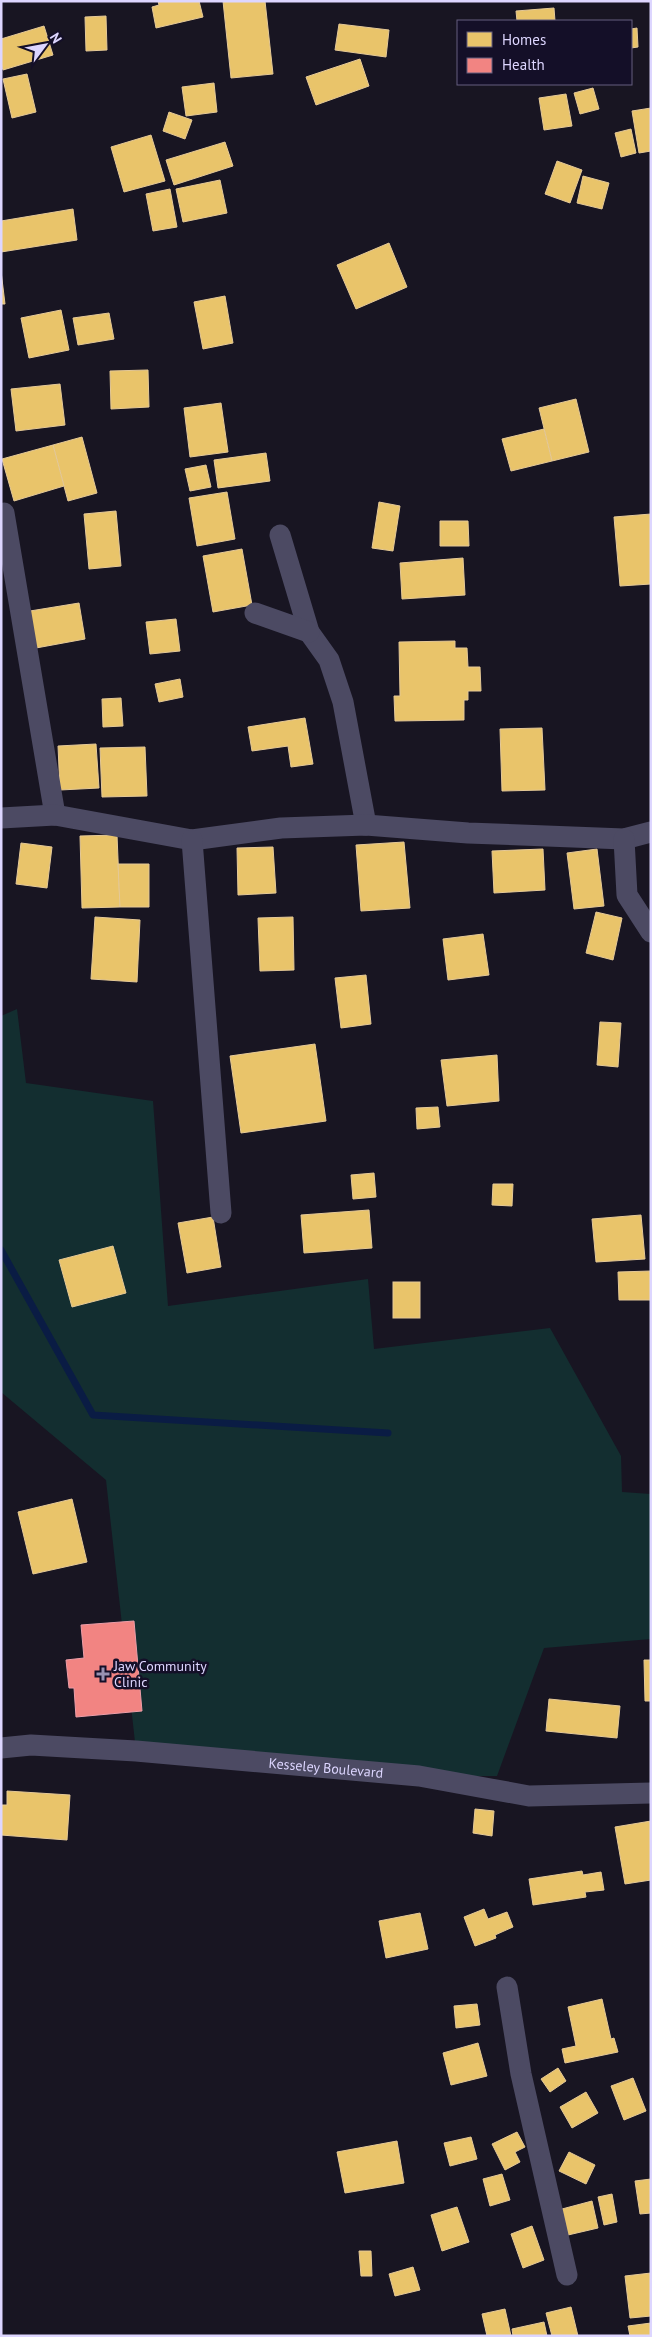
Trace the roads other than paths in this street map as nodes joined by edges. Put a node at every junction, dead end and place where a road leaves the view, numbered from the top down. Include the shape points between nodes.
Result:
1 (4, 513) dead end
2 (280, 535) dead end
3 (255, 613) dead end
4 (309, 632) junction
5 (55, 815) junction
6 (1, 818) edge
7 (366, 825) junction
8 (651, 832) edge
9 (192, 840) junction
10 (624, 840) junction
11 (651, 932) edge
12 (221, 1213) dead end
13 (1, 1748) edge
14 (651, 1793) edge
15 (507, 1987) dead end
16 (567, 2275) dead end

1 - 5 street
2 - 4 street
3 - 4 street
4 - 7 street via 329,660 343,702
5 - 6 street
5 - 9 street
7 - 9 street via 280,828
7 - 10 street
8 - 10 street
9 - 12 street
10 - 11 street via 628,895
13 - 14 street, Kesseley Boulevard via 31,1744 126,1750 380,1772 529,1796
15 - 16 street via 521,2074

